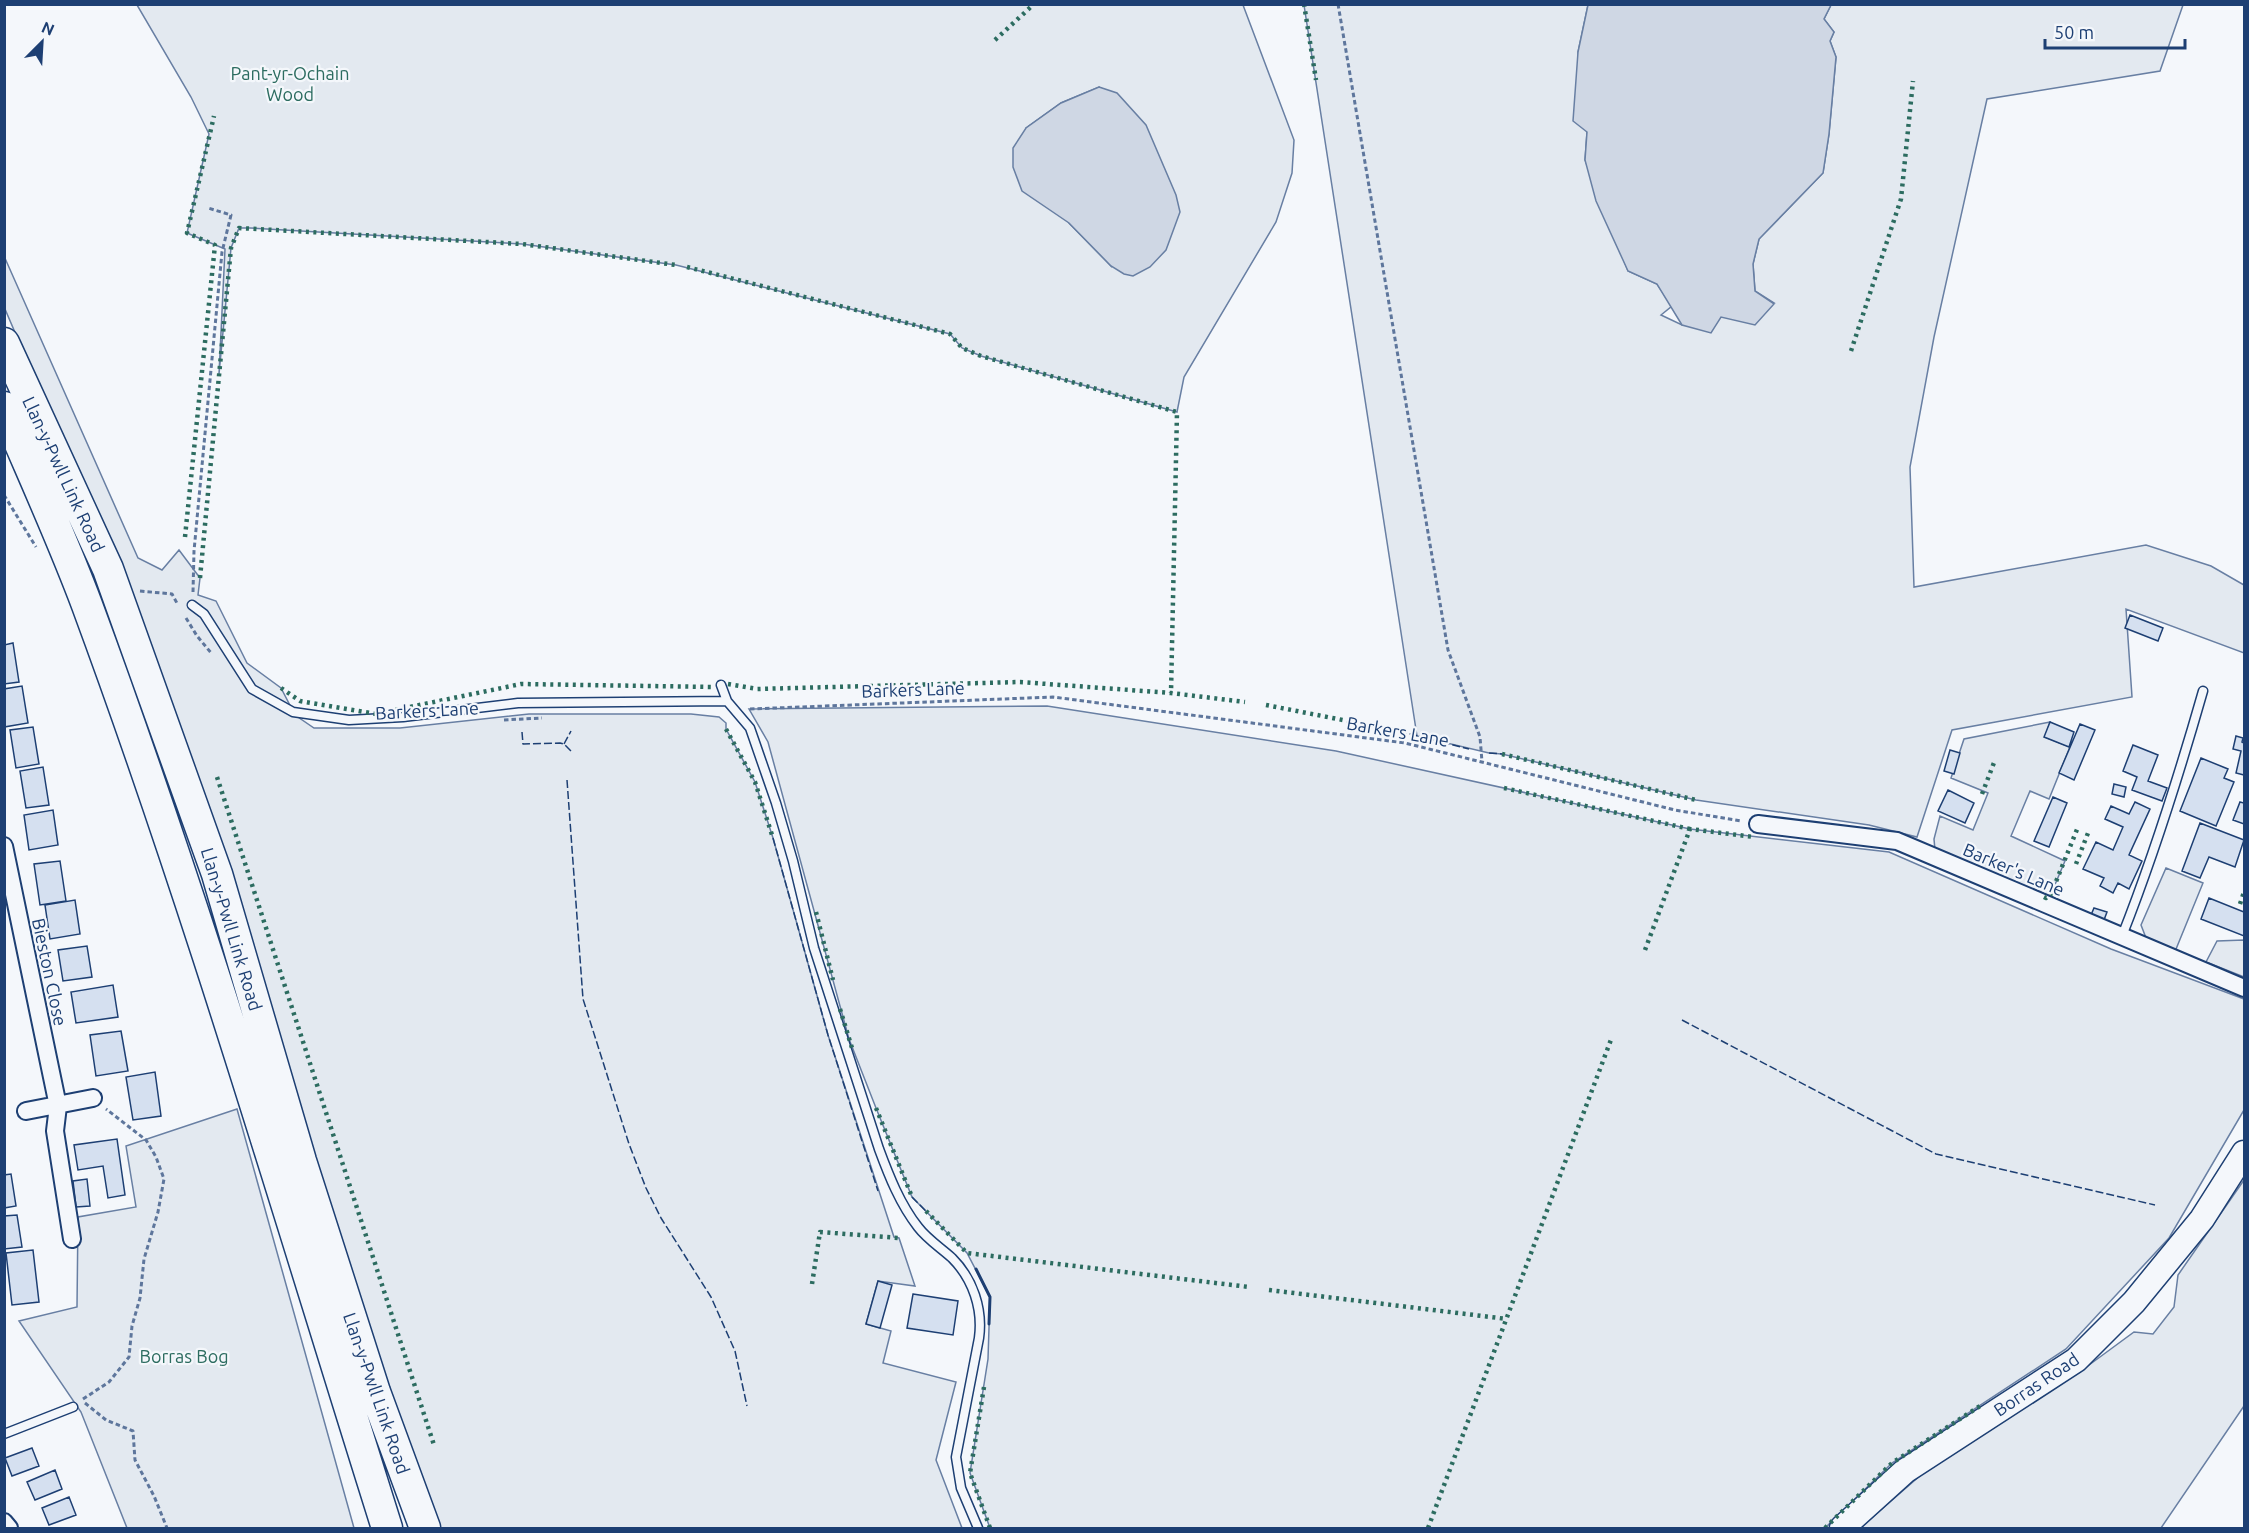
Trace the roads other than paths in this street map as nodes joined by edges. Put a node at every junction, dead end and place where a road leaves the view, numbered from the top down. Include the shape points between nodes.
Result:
1 (4, 343) edge
2 (4, 407) edge
3 (192, 605) road end
4 (721, 686) dead end
5 (2203, 691) dead end
6 (727, 701) junction
7 (1758, 824) road end
8 (4, 846) edge
9 (2122, 936) junction
10 (2244, 988) edge
11 (93, 1098) road end
12 (58, 1106) junction
13 (26, 1111) dead end
14 (2244, 1153) edge
15 (72, 1239) dead end
16 (73, 1407) road end
17 (4, 1434) edge
18 (4, 1522) edge
19 (9, 1528) edge
20 (387, 1528) edge
21 (425, 1528) edge
22 (978, 1528) edge
23 (1842, 1528) edge

1 - 21 highway, Llan-y-Pwll Link Road via 116,589 218,874 304,1172 375,1392
2 - 20 highway, Llan-y-Pwll Link Road via 86,603 208,956
3 - 6 lane via 204,614 252,689 293,712 349,720 518,704
4 - 6 lane
5 - 9 lane via 2154,853
6 - 22 lane via 750,728 776,803 814,948 891,1182 919,1228 964,1272 979,1308 979,1338 956,1457 961,1488
7 - 9 street, Barker's Lane via 1897,841
8 - 12 street, Bieston Close
9 - 10 street, Barker's Lane
11 - 12 street
12 - 13 street
12 - 15 street, Bieston Close via 55,1131
14 - 23 street, Borras Road via 2202,1219 2134,1302 2076,1360 1905,1471
16 - 17 lane
18 - 19 street

